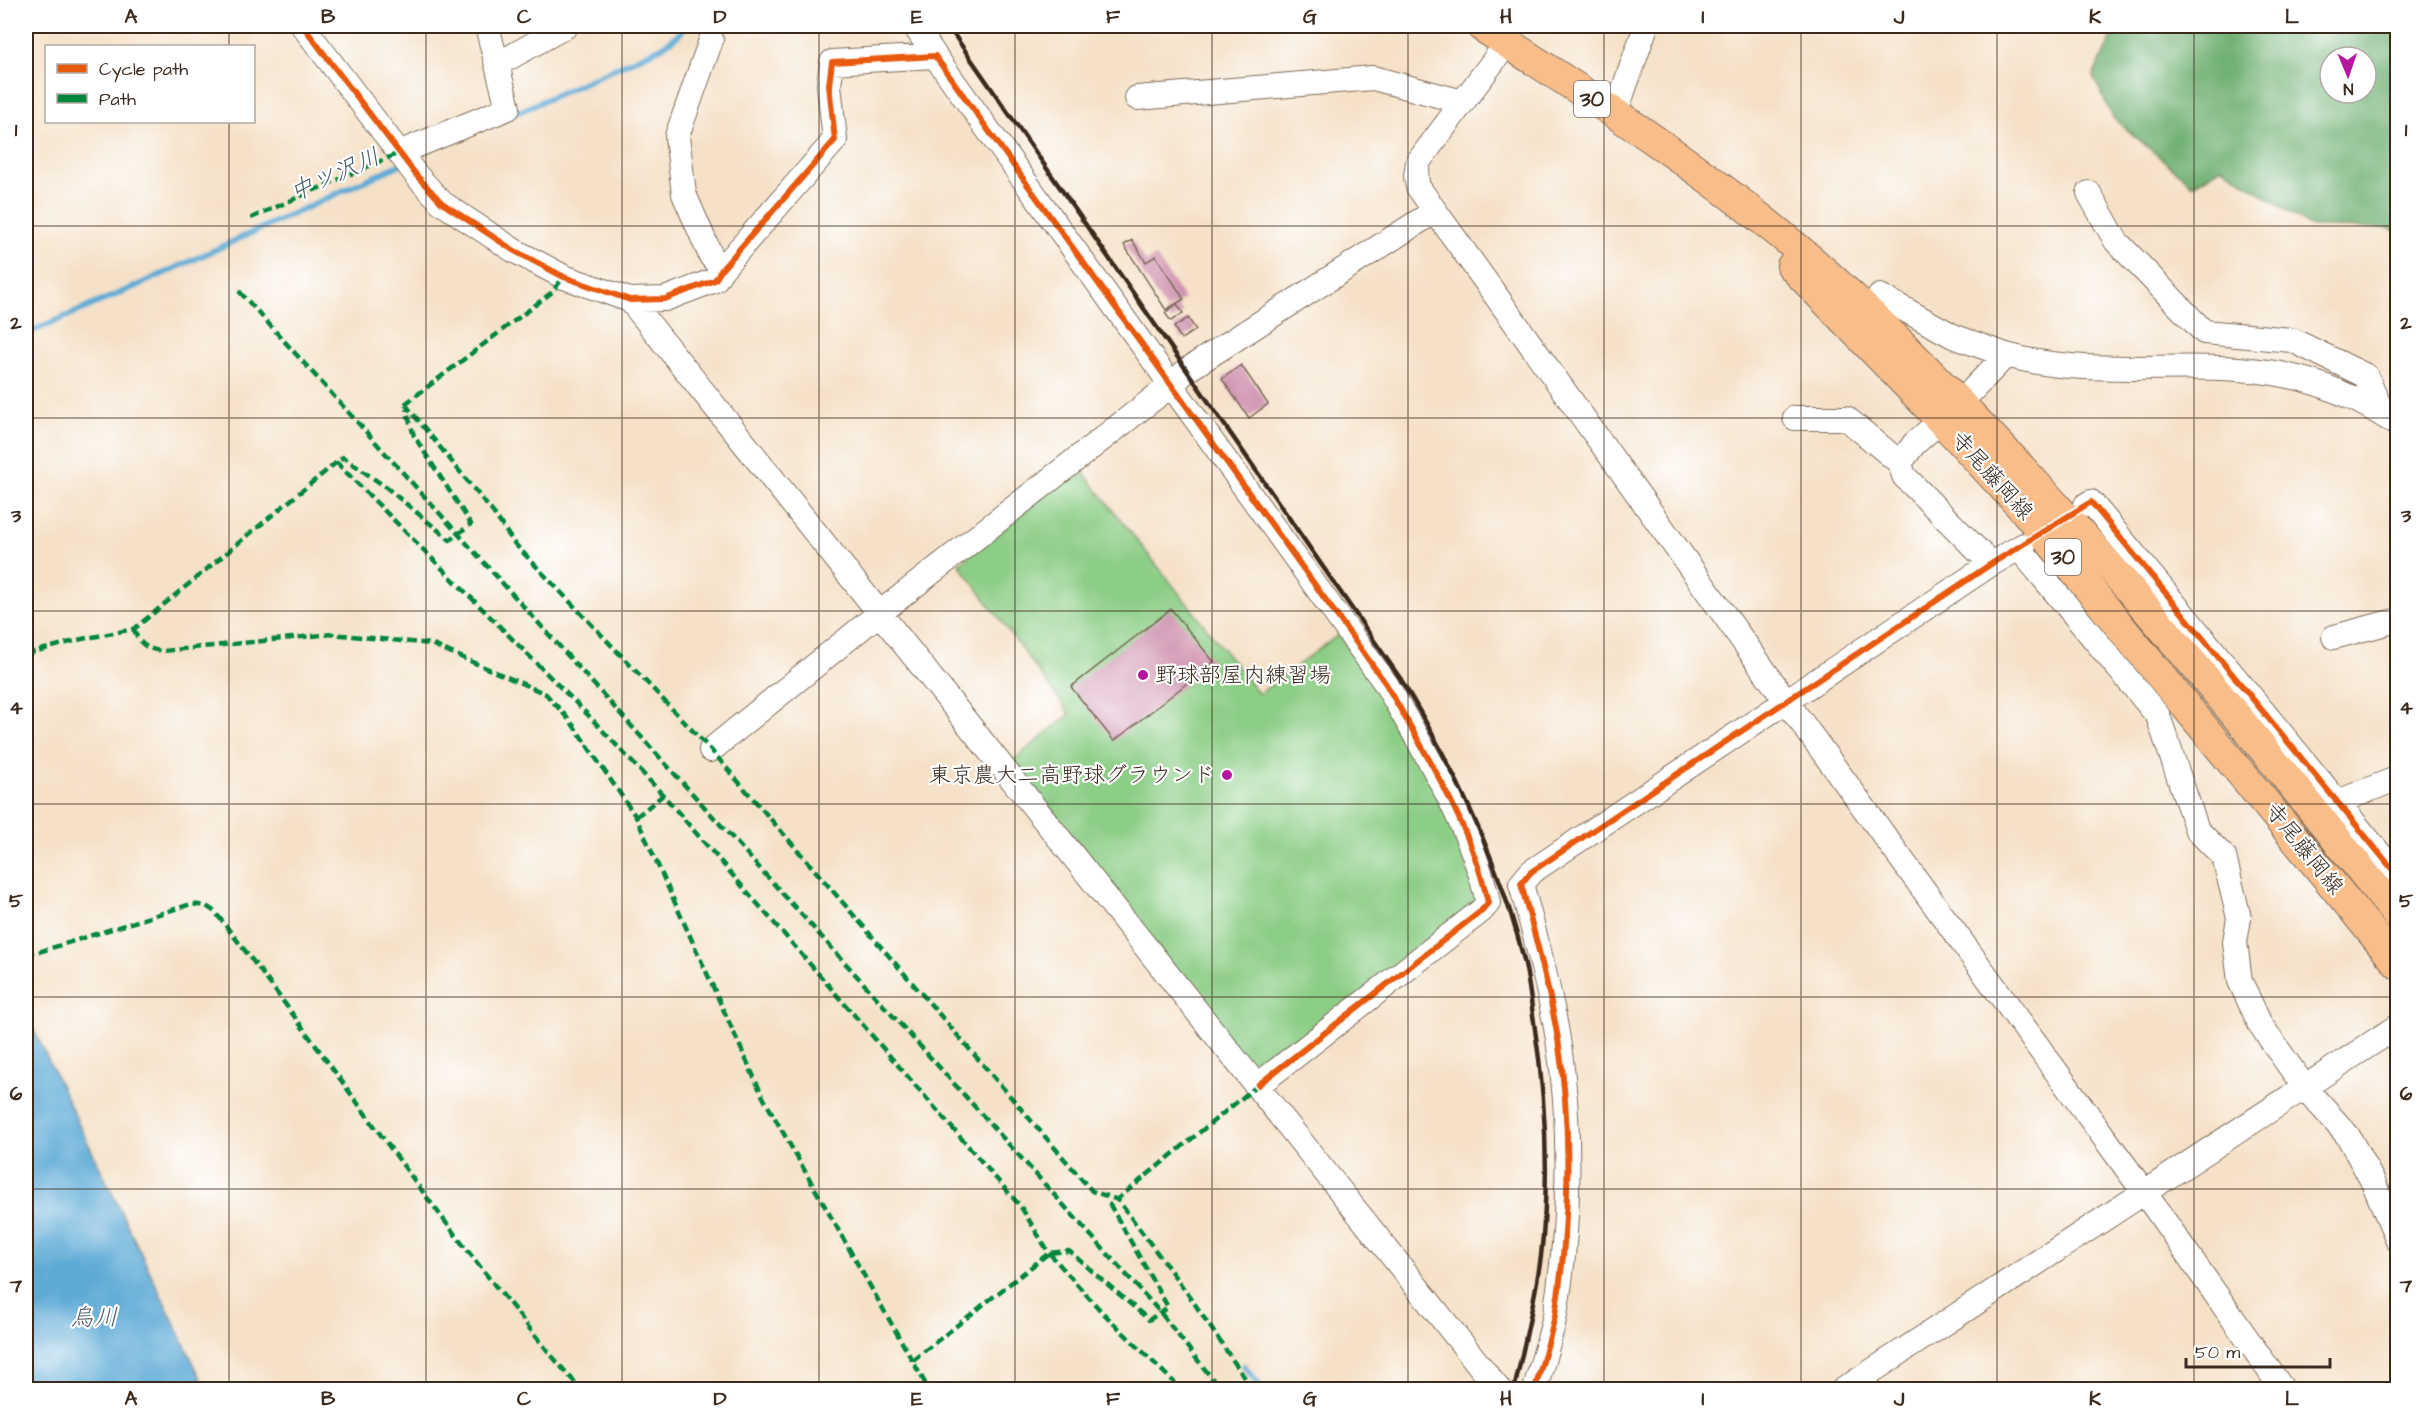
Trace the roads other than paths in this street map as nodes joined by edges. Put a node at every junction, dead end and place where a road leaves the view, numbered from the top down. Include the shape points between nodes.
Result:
1 (303, 26) edge
2 (487, 26) edge
3 (566, 26) edge
4 (915, 26) edge
5 (1481, 26) edge
6 (1646, 26) edge
7 (711, 40) dead end
8 (1508, 43) junction
9 (935, 56) junction
10 (498, 64) junction
11 (1137, 98) dead end
12 (1463, 102) junction
13 (1615, 114) junction
14 (401, 152) junction
15 (2089, 193) dead end
16 (1435, 211) junction
17 (722, 269) junction
18 (1880, 296) dead end
19 (630, 300) junction
20 (2006, 355) junction
21 (1171, 385) junction
22 (1950, 412) junction
23 (1795, 418) dead end
24 (2391, 421) edge
25 (1900, 463) junction
26 (2086, 505) dead end
27 (1991, 564) junction
28 (881, 612) junction
29 (2397, 620) edge
30 (2334, 637) dead end
31 (1786, 701) junction
32 (711, 750) dead end
33 (2397, 777) edge
34 (2338, 802) junction
35 (2397, 876) edge
36 (2397, 916) edge
37 (2397, 964) edge
38 (2397, 1026) edge
39 (1258, 1085) junction
40 (2305, 1088) junction
41 (2144, 1192) junction
42 (2397, 1240) edge
43 (1499, 1389) edge
44 (1534, 1389) edge
45 (1843, 1389) edge
46 (2283, 1389) edge

1 - 14 street
2 - 10 street
3 - 10 street
4 - 9 street
5 - 8 main road, 寺尾藤岡線 / 30
6 - 13 street
7 - 17 street via 677,136 684,194 711,256
8 - 12 street
8 - 13 main road, 寺尾藤岡線 / 30
9 - 17 street via 832,62 829,85 835,140
9 - 21 street
10 - 14 street via 508,108
11 - 12 street via 1373,78
12 - 16 street via 1418,162 1418,187
13 - 22 main road, 寺尾藤岡線 / 30 via 1702,174 1790,242 1851,296
14 - 19 street via 442,203 513,250 564,278
15 - 24 street via 2116,241 2204,332 2292,340 2366,376
16 - 21 street via 1187,370
16 - 31 street
17 - 19 street via 715,280 665,298
18 - 20 street via 1953,336
19 - 28 street
20 - 22 street
20 - 24 street via 2093,368 2267,372 2340,392
21 - 28 street
21 - 39 street via 1386,684 1432,764 1462,828 1488,903
22 - 25 street via 1907,451
22 - 36 main road, 寺尾藤岡線 / 30 via 2054,502 2246,726
22 - 37 main road, 寺尾藤岡線 / 30 via 2026,512
23 - 25 street via 1846,418
25 - 27 street via 1904,476
26 - 34 street via 2091,502
27 - 31 street
27 - 40 street via 2021,546 2158,716 2198,831 2224,857 2239,918 2235,942 2240,981 2260,1024
28 - 32 street
28 - 39 street
29 - 30 street
31 - 41 street
31 - 44 street via 1531,872 1521,884 1558,1040 1565,1124 1562,1261 1554,1317
33 - 34 street
34 - 35 street
38 - 40 street
39 - 43 street
40 - 41 street
40 - 42 street via 2348,1136 2373,1182
41 - 45 street
41 - 46 street

